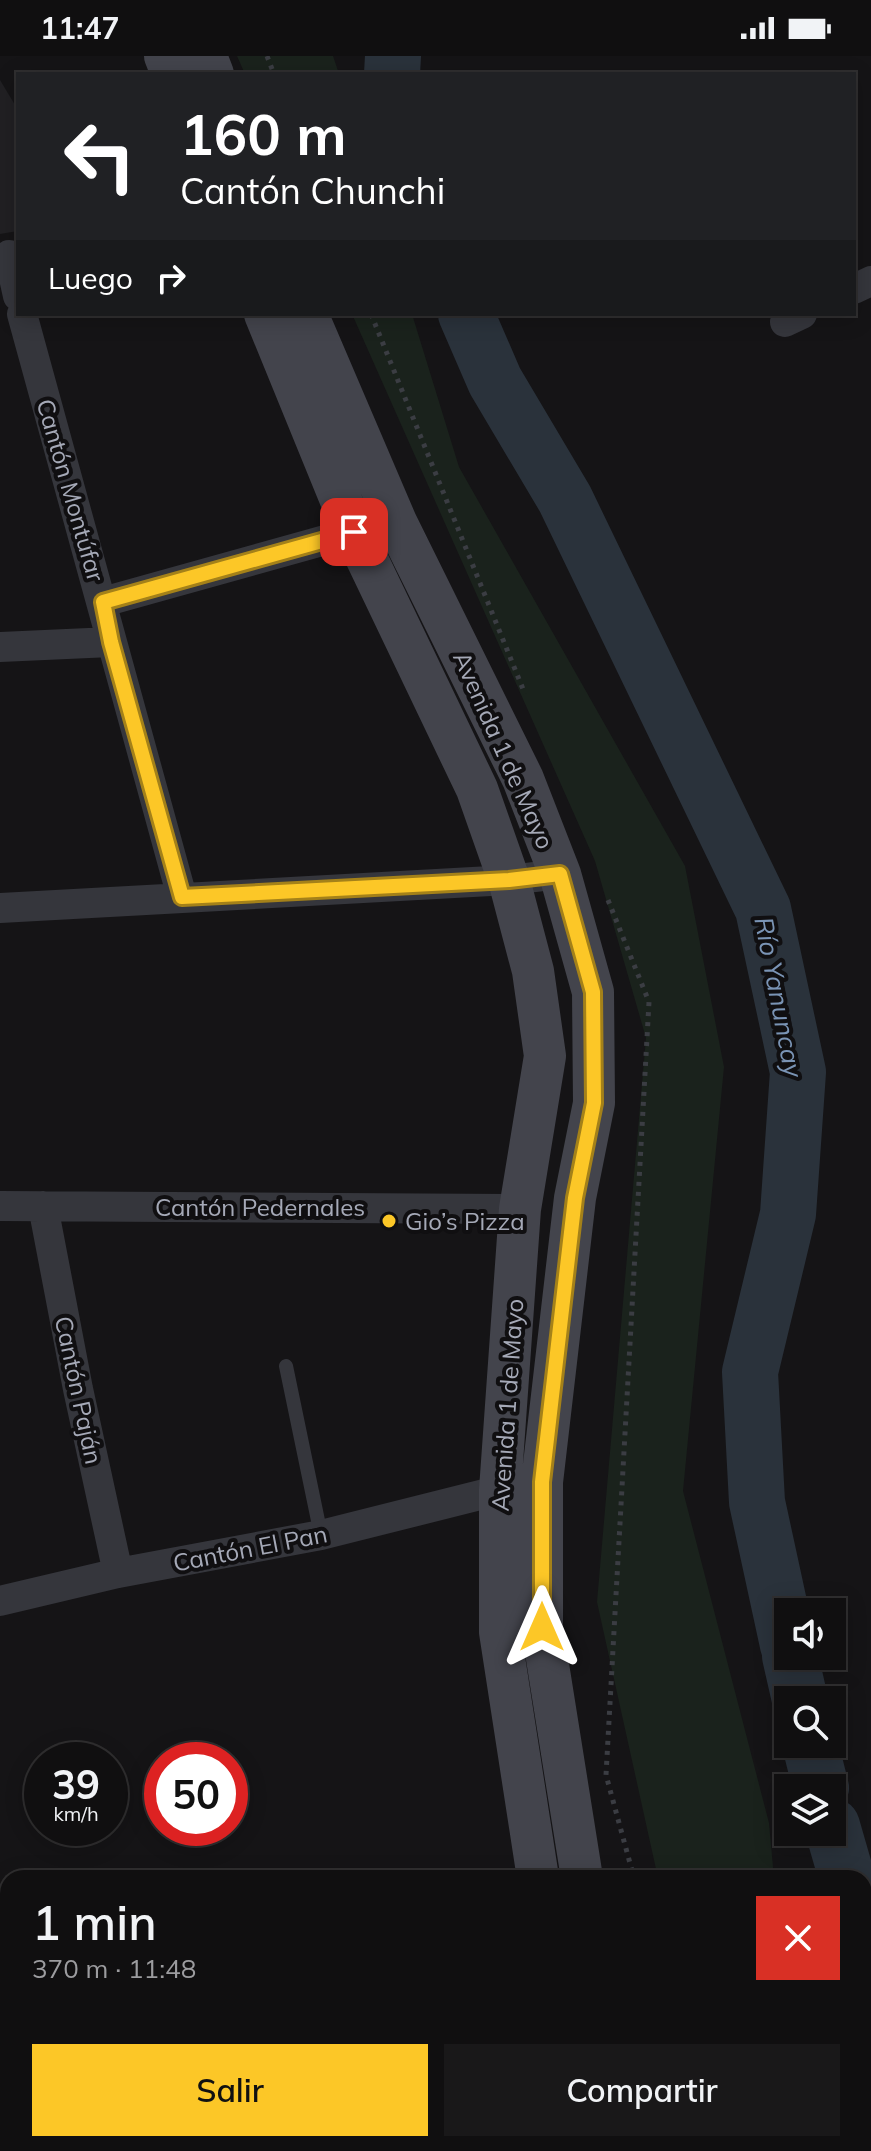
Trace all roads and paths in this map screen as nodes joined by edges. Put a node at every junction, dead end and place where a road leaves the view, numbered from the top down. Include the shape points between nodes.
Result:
1 (9, 255) edge
2 (16, 287) edge
3 (23, 316) edge
4 (266, 316) edge
5 (308, 316) edge
6 (354, 532) junction
7 (103, 602) junction
8 (111, 642) junction
9 (0, 647) edge
10 (560, 874) junction
11 (509, 880) junction
12 (182, 897) junction
13 (0, 908) edge
14 (0, 1206) edge
15 (43, 1206) junction
16 (520, 1209) junction
17 (286, 1366) dead end
18 (500, 1490) junction
19 (321, 1535) junction
20 (118, 1573) junction
21 (0, 1601) edge
22 (537, 1870) edge
23 (581, 1870) edge

1 - 2 street
3 - 7 street, Cantón Montúfar
4 - 6 main road, Avenida 1 de Mayo
5 - 10 main road, Avenida 1 de Mayo via 396,522 523,779
6 - 7 street
6 - 11 main road, Avenida 1 de Mayo via 477,789
7 - 8 street, Cantón Montúfar
8 - 9 street
8 - 12 street, Cantón Montúfar
10 - 11 street
10 - 23 main road, Avenida 1 de Mayo via 593,992 594,1103 575,1198 542,1482 542,1627
11 - 12 street
11 - 16 main road, Avenida 1 de Mayo via 533,971 545,1056
12 - 13 street
14 - 15 street, Cantón Pedernales
15 - 16 street, Cantón Pedernales
15 - 20 street, Cantón Paján
16 - 18 main road, Avenida 1 de Mayo
17 - 19 lane
18 - 19 street, Cantón El Pan
18 - 22 main road, Avenida 1 de Mayo via 500,1632
19 - 20 street, Cantón El Pan
20 - 21 street, Cantón El Pan

